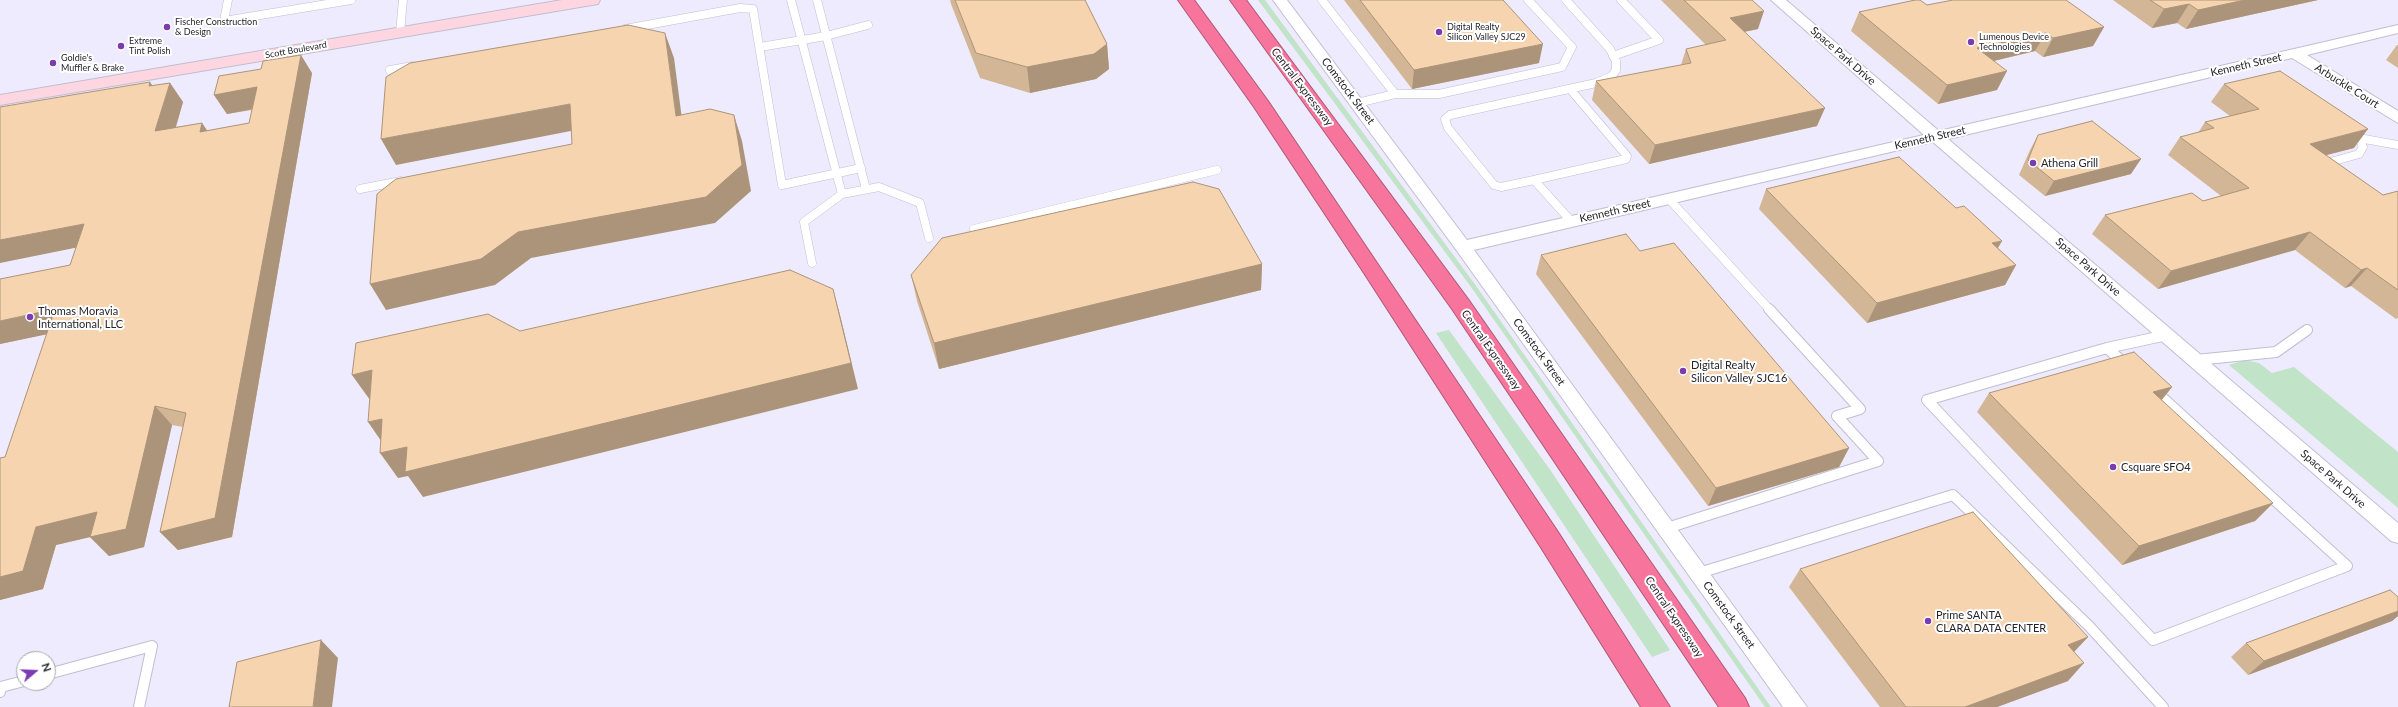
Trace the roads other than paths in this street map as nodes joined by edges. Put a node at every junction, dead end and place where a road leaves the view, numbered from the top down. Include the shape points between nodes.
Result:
1 (228, 0) edge
2 (351, 0) edge
3 (403, 0) edge
4 (592, 0) edge
5 (791, 0) edge
6 (817, 0) edge
7 (1186, 0) edge
8 (1238, 0) edge
9 (1280, 0) edge
10 (1322, 0) edge
11 (1528, 0) edge
12 (1566, 0) edge
13 (1621, 0) edge
14 (1778, 0) edge
15 (868, 25) dead end
16 (2398, 29) edge
17 (616, 30) edge
18 (400, 32) junction
19 (826, 36) junction
20 (801, 38) junction
21 (760, 47) junction
22 (2296, 54) junction
23 (1613, 56) junction
24 (421, 64) edge
25 (390, 70) dead end
26 (1570, 89) junction
27 (1395, 94) junction
28 (0, 100) edge
29 (1357, 103) junction
30 (2398, 118) edge
31 (2346, 130) edge
32 (1936, 136) junction
33 (2359, 138) junction
34 (2398, 145) edge
35 (2326, 163) edge
36 (860, 168) junction
37 (1217, 170) dead end
38 (837, 173) junction
39 (406, 180) edge
40 (1534, 180) junction
41 (360, 189) dead end
42 (866, 189) junction
43 (842, 194) junction
44 (1669, 198) junction
45 (1571, 222) junction
46 (974, 229) edge
47 (929, 238) dead end
48 (1463, 247) junction
49 (812, 263) dead end
50 (2307, 330) dead end
51 (2167, 335) junction
52 (2108, 348) junction
53 (2196, 360) junction
54 (2131, 369) edge
55 (2148, 385) edge
56 (1667, 528) junction
57 (2398, 535) edge
58 (1699, 573) junction
59 (56, 672) edge
60 (16, 683) edge
61 (0, 692) edge
62 (2161, 706) edge
63 (139, 707) edge
64 (1656, 707) edge
65 (1735, 707) edge
66 (1796, 707) edge

1 - 2 lane via 224,20
3 - 18 lane
4 - 18 main road, Scott Boulevard
5 - 20 lane
6 - 19 lane
7 - 64 highway via 1262,105 1372,268
8 - 65 highway, Central Expressway via 1460,304
9 - 29 street, Comstock Street
10 - 27 lane
11 - 27 lane via 1572,47 1562,67 1439,94
12 - 23 lane via 1606,44
13 - 23 lane via 1659,40
14 - 32 street, Space Park Drive
15 - 19 lane
16 - 22 street, Kenneth Street
17 - 21 lane via 740,8 753,9
18 - 28 main road, Scott Boulevard
19 - 20 lane
19 - 36 lane
20 - 21 lane
20 - 38 lane
21 - 38 lane via 782,185
22 - 30 street, Arbuckle Court
22 - 32 street, Kenneth Street
23 - 26 lane via 1616,70 1612,76
24 - 25 lane
26 - 40 lane via 1627,156 1626,159
26 - 40 lane via 1450,115 1445,120 1448,128 1494,185 1501,187
27 - 29 lane
29 - 48 street, Comstock Street
31 - 33 lane
32 - 44 street, Kenneth Street
32 - 51 street, Space Park Drive
33 - 34 lane
33 - 35 lane via 2363,147 2359,154
36 - 38 lane
36 - 42 lane
37 - 46 lane
38 - 43 lane
39 - 41 lane
40 - 45 lane
42 - 43 lane
42 - 47 lane via 879,187 920,203
43 - 49 lane via 804,222
44 - 45 street, Kenneth Street
44 - 56 lane via 1860,409 1837,416 1878,461
45 - 48 street, Kenneth Street
48 - 56 street, Comstock Street
50 - 53 lane via 2276,352
51 - 52 lane
51 - 53 street, Space Park Drive
52 - 54 lane
52 - 55 lane via 1927,400 2153,640 2347,566
53 - 57 street, Space Park Drive
56 - 58 street, Comstock Street
58 - 62 lane via 1953,495 2089,626
58 - 66 street, Comstock Street
59 - 63 lane via 152,646
60 - 61 lane via 1,687

